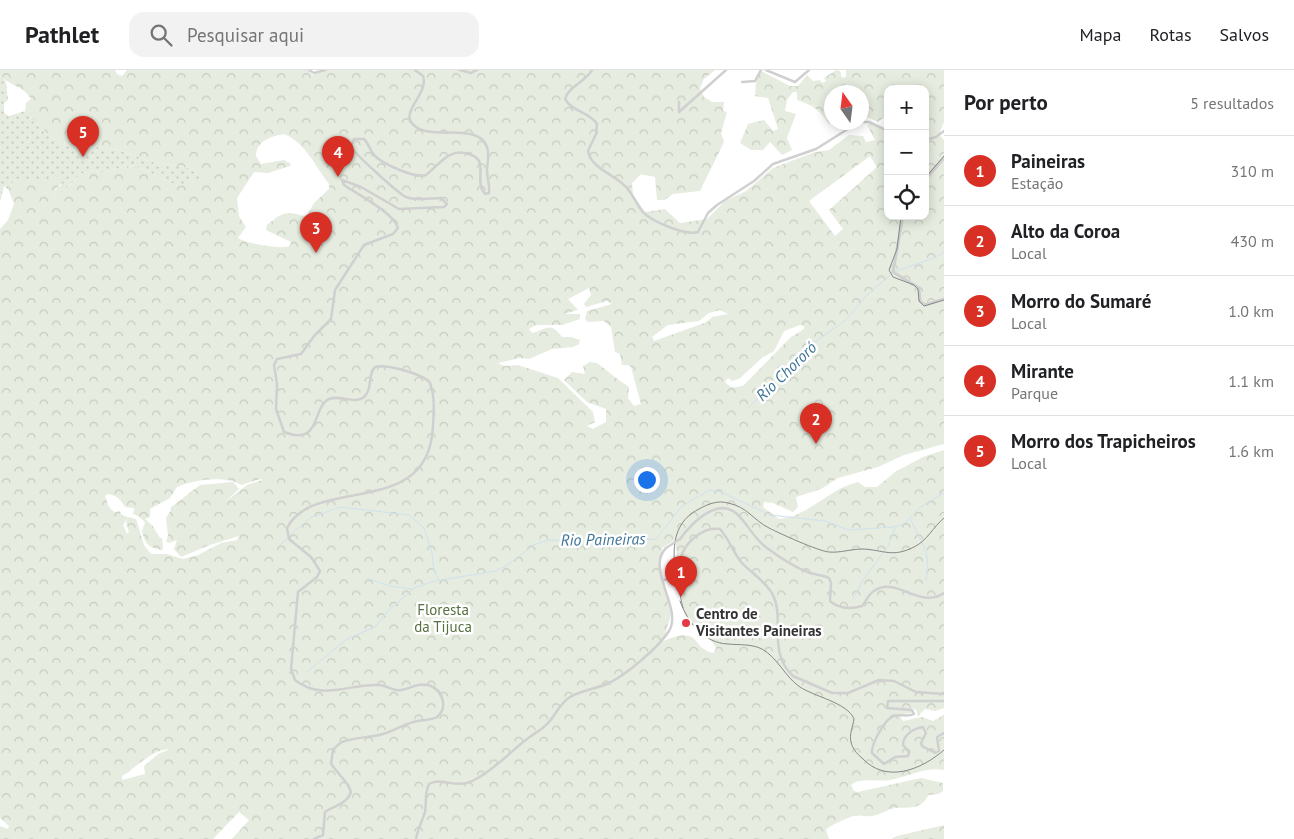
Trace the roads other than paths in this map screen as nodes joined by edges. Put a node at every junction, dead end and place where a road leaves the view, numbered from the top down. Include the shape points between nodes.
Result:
1 (308, 70) edge
2 (325, 70) edge
3 (416, 70) edge
4 (460, 70) edge
5 (477, 70) edge
6 (592, 70) edge
7 (726, 70) edge
8 (761, 70) edge
9 (766, 70) edge
10 (809, 70) edge
11 (742, 82) dead end
12 (679, 102) dead end
13 (869, 122) edge
14 (847, 130) edge
15 (886, 130) edge
16 (944, 131) edge
17 (929, 139) edge
18 (944, 158) edge
19 (929, 175) edge
20 (902, 220) edge
21 (944, 299) edge
22 (664, 580) junction
23 (944, 593) edge
24 (944, 694) edge
25 (944, 701) edge
26 (944, 734) edge
27 (314, 839) edge
28 (416, 839) edge

1 - 2 street via 314,73
3 - 27 street via 423,76 424,85 410,114 410,121 430,131 466,133 482,139 489,154 489,193 485,194 482,189 480,161 474,156 461,152 451,154 426,176 415,176 379,160 364,139 354,139 351,147 358,157 400,194 413,199 441,198 447,204 444,208 399,209 342,180 385,213 398,228 393,234 364,245 336,290 331,319 300,354 277,360 274,365 279,423 290,435 310,431 328,399 362,398 368,391 370,374 375,367 384,366 421,376 430,383 434,399 433,438 430,449 413,473 382,490 309,508 294,516 287,528 289,539 311,557 320,573 298,592 291,669 295,680 319,691 380,685 401,690 428,685 440,692 443,708 432,719 409,722 386,733 344,742 333,750 330,758 332,768 351,792 348,799 323,814 323,836
4 - 5 street via 471,73
6 - 14 street via 587,78 568,92 565,100 597,124 588,151 591,160 627,187 650,219 692,233 701,230 708,213 773,164 816,149
7 - 12 street via 680,112
8 - 11 street via 756,81
9 - 10 street via 795,82
13 - 15 street
16 - 17 street
18 - 19 street
20 - 21 street via 892,272 919,288 920,301 925,305
22 - 23 street, bridge via 660,557 666,548 703,515 728,510 738,515 766,548 810,573 829,578 830,601 834,605 862,606 878,588 892,587 920,598
22 - 24 street via 680,576 683,554 699,533 720,529 740,560 773,594 779,651 793,676 832,693 848,693 879,680 894,681 916,692
22 - 28 street via 671,616 668,634 615,680 565,700 546,725 476,779 459,786 443,782 429,784
25 - 26 street via 888,701 887,708 912,710 914,714 895,715 888,719 872,746 872,753 884,764 895,757 908,756 904,739 923,727 926,731 920,743 935,753 938,751 937,737

